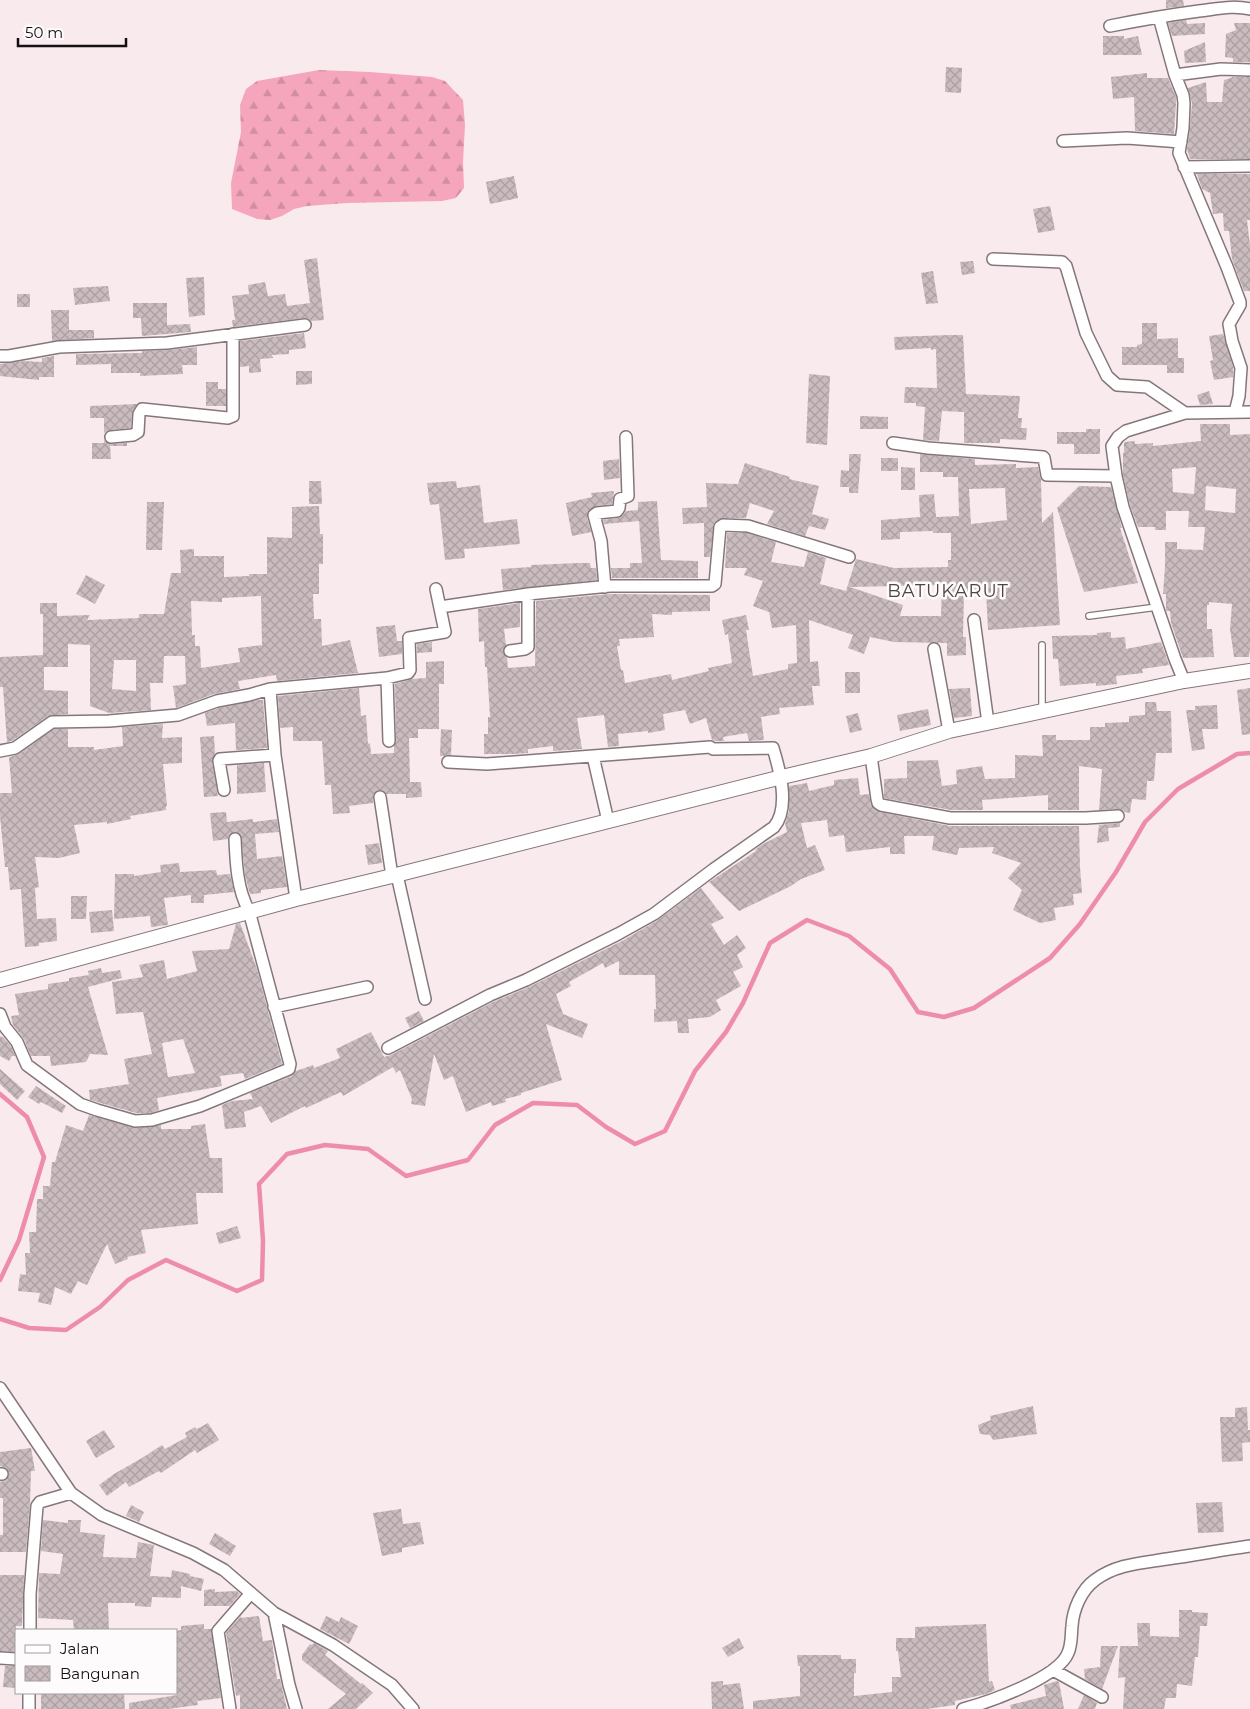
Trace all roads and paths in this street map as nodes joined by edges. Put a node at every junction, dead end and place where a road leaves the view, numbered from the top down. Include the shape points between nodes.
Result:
1 (1250, 8) edge
2 (1159, 16) junction
3 (1110, 26) dead end
4 (1250, 70) edge
5 (1175, 75) junction
6 (1063, 140) dead end
7 (1181, 142) junction
8 (1250, 166) edge
9 (1184, 167) junction
10 (993, 259) dead end
11 (306, 325) dead end
12 (233, 334) junction
13 (0, 356) edge
14 (1234, 412) junction
15 (1250, 412) edge
16 (1185, 413) junction
17 (111, 437) dead end
18 (626, 437) dead end
19 (893, 443) dead end
20 (1116, 476) junction
21 (849, 556) dead end
22 (605, 587) junction
23 (436, 589) dead end
24 (528, 594) junction
25 (440, 607) junction
26 (1157, 607) junction
27 (1089, 616) dead end
28 (974, 620) dead end
29 (1042, 645) dead end
30 (934, 649) dead end
31 (510, 651) dead end
32 (1250, 671) edge
33 (387, 678) junction
34 (1184, 682) junction
35 (270, 689) junction
36 (1042, 712) junction
37 (988, 723) junction
38 (949, 731) junction
39 (389, 741) dead end
40 (0, 751) edge
41 (275, 755) junction
42 (593, 756) junction
43 (872, 756) junction
44 (448, 762) dead end
45 (782, 777) junction
46 (224, 790) dead end
47 (380, 797) dead end
48 (1118, 816) dead end
49 (608, 821) junction
50 (235, 839) dead end
51 (394, 876) junction
52 (296, 899) junction
53 (249, 911) junction
54 (0, 980) edge
55 (367, 987) dead end
56 (425, 999) dead end
57 (274, 1007) junction
58 (0, 1014) edge
59 (388, 1048) dead end
60 (0, 1388) edge
61 (71, 1493) junction
62 (1250, 1546) edge
63 (251, 1594) junction
64 (274, 1613) junction
65 (30, 1629) edge
66 (0, 1658) edge
67 (15, 1659) edge
68 (1053, 1670) junction
69 (29, 1694) edge
70 (1102, 1697) dead end
71 (986, 1706) edge
72 (29, 1709) edge
73 (230, 1709) edge
74 (296, 1709) edge
75 (413, 1709) edge
76 (963, 1709) edge

1 - 2 street via 1224,7
2 - 3 street
2 - 5 street
4 - 5 street via 1221,69
5 - 7 street via 1184,95
6 - 7 street via 1127,138
7 - 9 street via 1179,153
8 - 9 street
9 - 14 street via 1240,302 1228,324 1241,368
10 - 16 street via 1062,262 1066,266 1086,333 1107,376 1117,385 1147,387
11 - 12 street
12 - 13 street via 167,343 59,347
12 - 17 street via 233,416 142,409 138,432
14 - 15 street
14 - 16 street
16 - 20 street via 1118,436 1112,446
18 - 22 street via 628,496 620,499 616,511 594,515 601,542
19 - 20 street via 1043,457 1047,475
20 - 26 street via 1123,507
21 - 22 street via 748,526 724,526 720,527 714,585
22 - 24 street
23 - 25 street
24 - 25 street
24 - 31 street via 528,647
25 - 33 street via 445,632 410,637 410,672
26 - 27 lane
26 - 34 street
28 - 37 street
29 - 36 lane
30 - 38 street
32 - 34 street
33 - 35 street
33 - 39 street
34 - 36 street
35 - 40 street via 217,701 178,715 52,722 16,748
35 - 41 street
36 - 37 street
37 - 38 street
38 - 43 street
41 - 46 street via 220,759
41 - 52 street
42 - 44 street via 487,764
42 - 45 street via 710,747 773,748
42 - 49 street
43 - 45 street
43 - 48 street via 877,799 881,805 950,818
45 - 49 street
45 - 59 street via 782,814 774,828 654,914
47 - 51 street
49 - 51 street
50 - 53 street via 238,878
51 - 52 street
51 - 56 street
52 - 53 street
53 - 54 street
53 - 57 street
55 - 57 street
57 - 58 street via 289,1069 200,1106 152,1120 134,1121 80,1104 27,1065
60 - 61 street
61 - 63 street via 102,1515 193,1553 224,1570
61 - 65 street via 40,1502 37,1506
62 - 68 street via 1142,1562 1103,1575 1082,1594 1073,1614 1066,1658
63 - 64 street
63 - 73 street via 218,1630
64 - 74 street
64 - 75 street via 333,1645 392,1686
66 - 67 street
68 - 70 street
68 - 71 street
69 - 72 street
71 - 76 street

